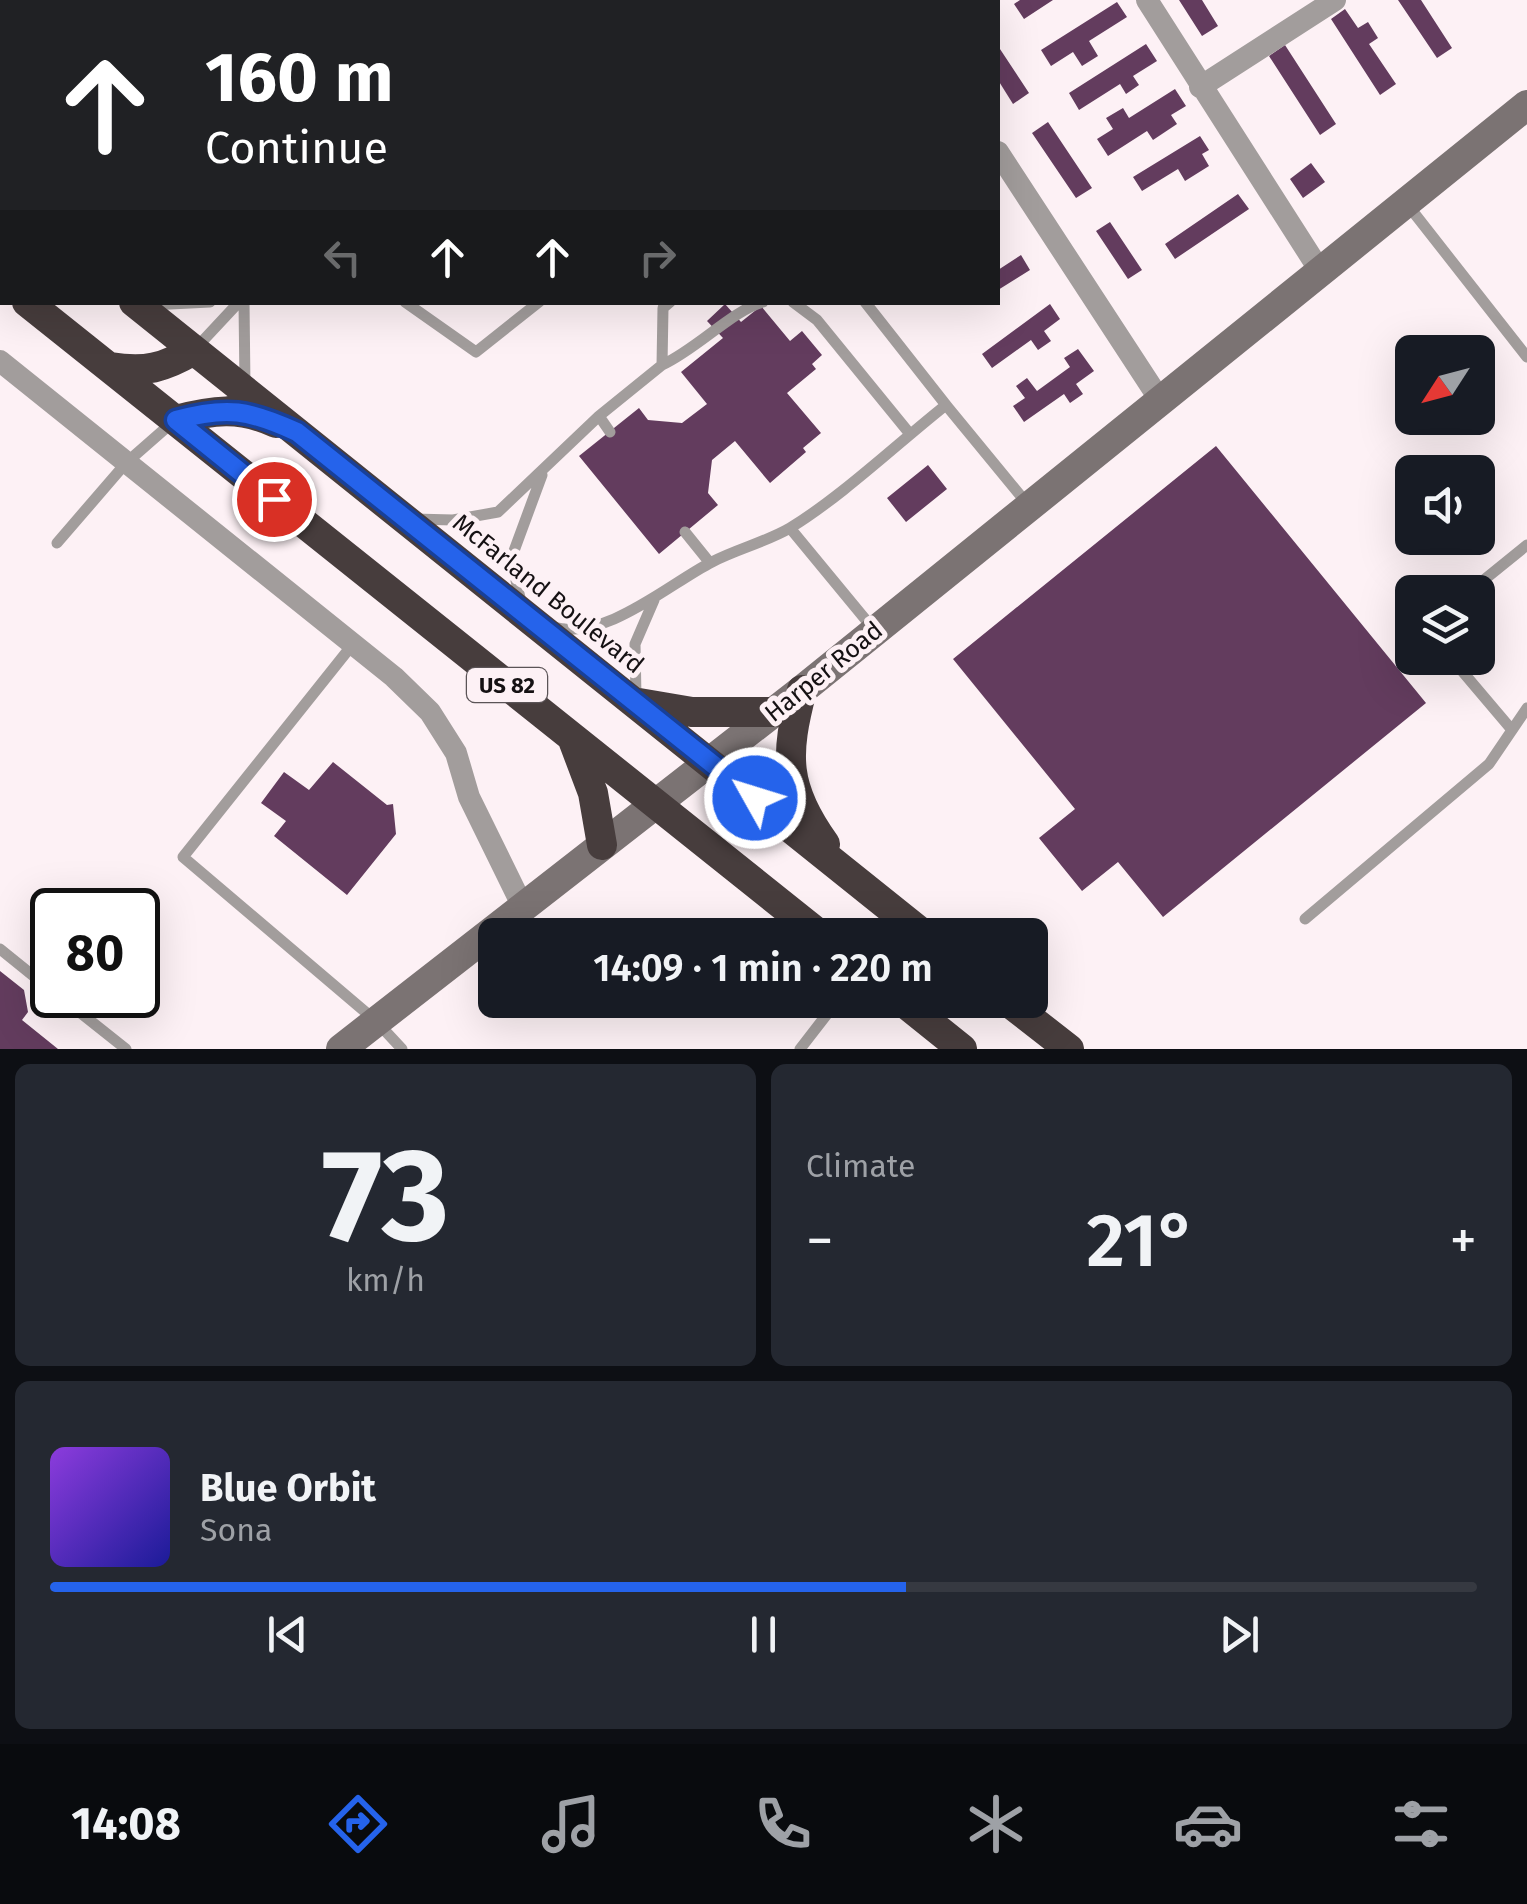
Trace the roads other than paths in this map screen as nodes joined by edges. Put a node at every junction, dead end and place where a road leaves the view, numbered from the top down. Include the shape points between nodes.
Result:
1 (1147, 0) edge
2 (1335, 0) edge
3 (1200, 86) junction
4 (1527, 105) edge
5 (1000, 155) edge
6 (1407, 204) junction
7 (1322, 274) junction
8 (31, 305) edge
9 (137, 305) edge
10 (238, 305) edge
11 (241, 305) edge
12 (409, 305) edge
13 (535, 305) edge
14 (666, 305) edge
15 (752, 305) edge
16 (797, 305) edge
17 (867, 305) edge
18 (194, 350) junction
19 (1527, 356) edge
20 (0, 361) edge
21 (662, 366) junction
22 (110, 367) junction
23 (245, 390) junction
24 (1160, 400) junction
25 (946, 405) junction
26 (599, 416) junction
27 (176, 420) junction
28 (297, 432) junction
29 (610, 432) dead end
30 (910, 434) junction
31 (126, 462) junction
32 (542, 475) junction
33 (1029, 506) junction
34 (404, 518) junction
35 (790, 528) junction
36 (684, 532) dead end
37 (57, 543) dead end
38 (1527, 546) edge
39 (710, 562) junction
40 (1490, 575) edge
41 (654, 600) junction
42 (533, 620) junction
43 (874, 631) junction
44 (354, 644) junction
45 (1466, 675) edge
46 (802, 690) junction
47 (636, 703) junction
48 (1527, 708) edge
49 (775, 712) junction
50 (1512, 730) junction
51 (572, 738) junction
52 (710, 762) junction
53 (654, 803) junction
54 (602, 844) junction
55 (844, 870) junction
56 (523, 907) junction
57 (799, 918) edge
58 (903, 918) edge
59 (1305, 920) dead end
60 (0, 949) edge
61 (30, 973) edge
62 (87, 1018) edge
63 (824, 1018) edge
64 (923, 1018) edge
65 (1029, 1018) edge
66 (376, 1021) junction
67 (126, 1049) edge
68 (341, 1049) edge
69 (402, 1049) edge
70 (800, 1049) edge
71 (962, 1049) edge
72 (1068, 1049) edge

1 - 3 street
2 - 3 street
3 - 7 street
4 - 6 street, Harper Road
5 - 24 street
6 - 7 street, Harper Road
6 - 19 lane
7 - 24 street, Harper Road
8 - 22 highway, US 82
9 - 18 highway, McFarland Boulevard / US 82
10 - 18 lane
11 - 23 lane
12 - 13 lane via 476,352
14 - 21 lane
15 - 21 lane via 692,352
16 - 30 lane via 817,320
17 - 25 lane
18 - 22 highway via 166,367
18 - 23 highway, McFarland Boulevard / US 82
20 - 31 street
21 - 26 lane
22 - 27 highway, US 82
23 - 28 highway, McFarland Boulevard / US 82
24 - 33 street, Harper Road
25 - 30 lane
25 - 33 lane
26 - 29 lane
26 - 32 lane
27 - 28 highway via 216,409 254,413
27 - 31 lane
27 - 51 highway, US 82
28 - 34 highway, McFarland Boulevard / US 82
30 - 35 lane
31 - 37 lane
31 - 44 street
32 - 34 lane via 498,512 453,520
32 - 42 lane via 511,559 516,594
33 - 43 street, Harper Road
34 - 42 highway, McFarland Boulevard / US 82
35 - 39 lane
35 - 43 lane
36 - 39 lane
38 - 40 lane
39 - 41 lane
41 - 42 lane via 563,630
41 - 47 lane via 635,644
42 - 47 highway, McFarland Boulevard / US 82
43 - 46 street, Harper Road
44 - 56 street via 439,725
44 - 66 lane via 184,857
45 - 50 lane
46 - 49 street, Harper Road
46 - 55 highway via 789,740 790,782
47 - 49 highway via 692,712
47 - 52 highway, McFarland Boulevard / US 82
48 - 50 lane
49 - 52 street, Harper Road
50 - 59 lane via 1488,764
51 - 53 highway, US 82
51 - 54 highway via 593,793
52 - 53 street, Harper Road
52 - 55 highway, McFarland Boulevard / US 82
53 - 54 street, Harper Road
53 - 57 highway, US 82
54 - 56 street, Harper Road
55 - 58 highway, McFarland Boulevard / US 82
56 - 66 street, Harper Road
60 - 61 lane
62 - 67 lane
63 - 70 lane
64 - 71 highway
65 - 72 highway
66 - 68 street, Harper Road
66 - 69 lane

